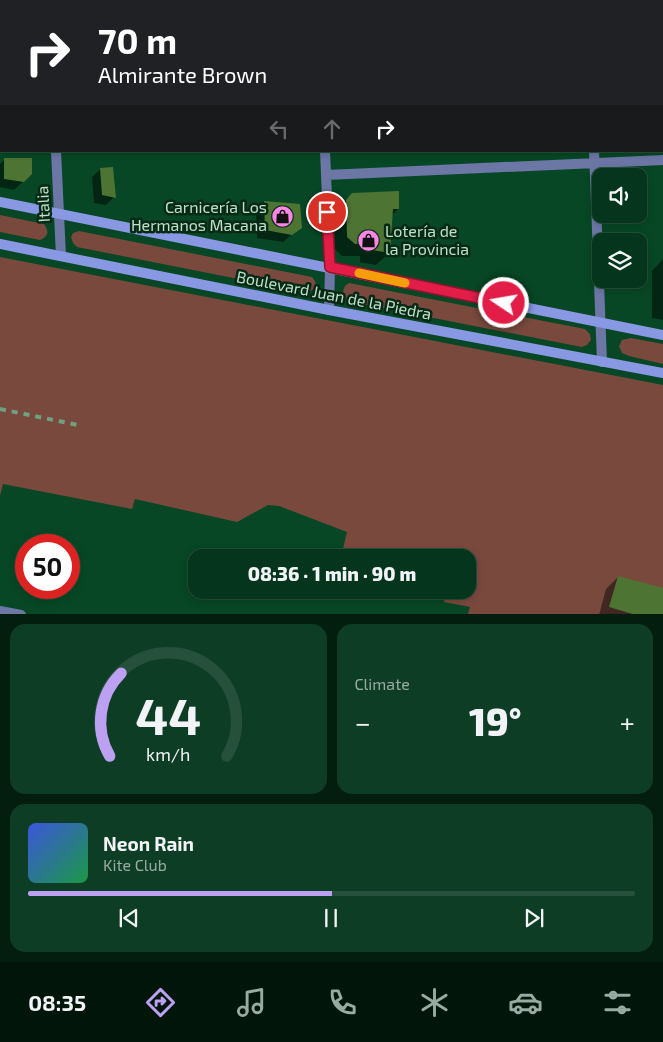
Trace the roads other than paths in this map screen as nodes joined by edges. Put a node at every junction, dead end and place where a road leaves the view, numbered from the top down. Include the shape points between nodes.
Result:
1 (56, 152) edge
2 (325, 152) edge
3 (594, 152) edge
4 (663, 160) edge
5 (594, 163) junction
6 (326, 175) junction
7 (0, 202) edge
8 (59, 214) junction
9 (0, 244) edge
10 (61, 256) junction
11 (330, 267) junction
12 (329, 310) junction
13 (601, 324) junction
14 (663, 335) edge
15 (602, 362) junction
16 (663, 372) edge
17 (0, 610) edge
18 (21, 614) edge

1 - 8 street, Italia
2 - 6 street
3 - 5 street
4 - 5 street
5 - 6 street
5 - 13 street
6 - 11 street
7 - 8 main road, Boulevard Juan de la Piedra
8 - 10 street, Italia
8 - 11 main road, Boulevard Juan de la Piedra
9 - 10 main road, Boulevard Juan de la Piedra
10 - 12 main road, Boulevard Juan de la Piedra
11 - 12 street
11 - 13 main road, Boulevard Juan de la Piedra
12 - 15 main road, Boulevard Juan de la Piedra
13 - 14 main road, Boulevard Juan de la Piedra
13 - 15 street
15 - 16 main road, Boulevard Juan de la Piedra
17 - 18 street

